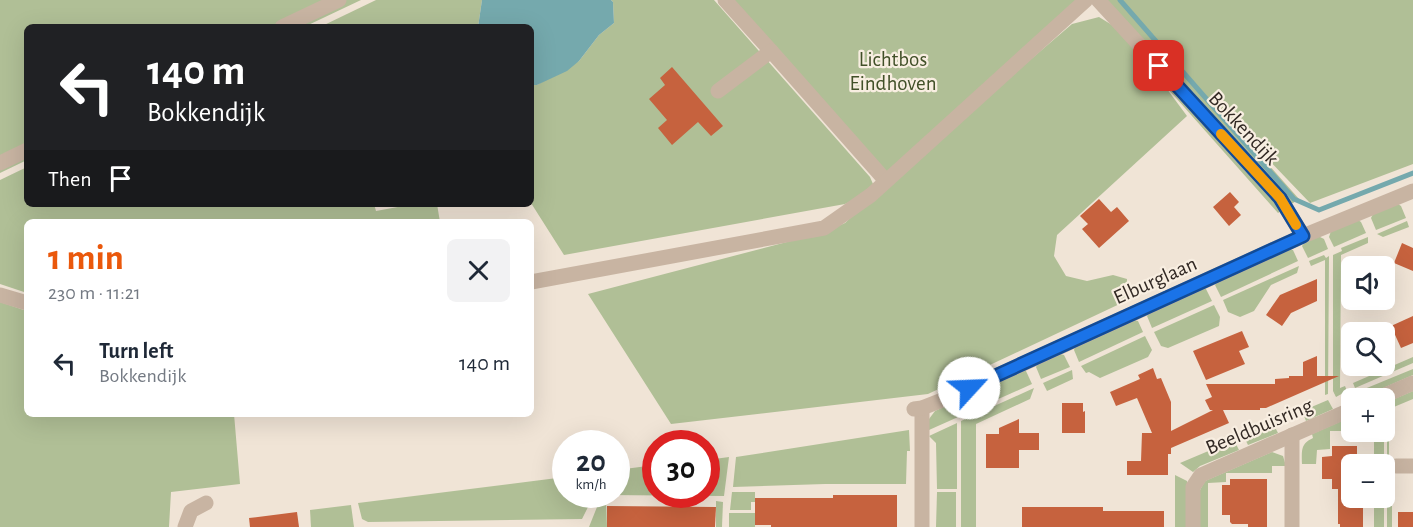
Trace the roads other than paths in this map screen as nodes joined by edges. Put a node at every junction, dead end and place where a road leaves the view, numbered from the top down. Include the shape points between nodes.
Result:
1 (339, 0) edge
2 (725, 0) edge
3 (1086, 0) edge
4 (1098, 0) edge
5 (288, 24) edge
6 (771, 51) junction
7 (718, 91) dead end
8 (24, 151) edge
9 (0, 163) edge
10 (886, 181) junction
11 (1413, 191) edge
12 (1303, 236) junction
13 (534, 281) edge
14 (0, 295) edge
15 (24, 302) edge
16 (1413, 383) edge
17 (1395, 391) edge
18 (1341, 414) edge
19 (1292, 435) junction
20 (1396, 466) dead end
21 (1413, 466) edge
22 (206, 503) dead end
23 (185, 527) edge
24 (922, 527) edge
25 (1192, 527) edge
26 (1292, 527) edge

1 - 5 street
2 - 6 street
3 - 10 street
4 - 12 street, Bokkendijk via 1280,198
6 - 7 street
6 - 10 street
8 - 9 street
10 - 13 street via 824,228
11 - 12 street, Elburglaan
12 - 24 street, Elburglaan via 918,409
14 - 15 street
16 - 17 street
18 - 19 street, Beeldbuisring
19 - 25 street, Beeldbuisring via 1201,474 1193,487
19 - 26 street
20 - 21 street
22 - 23 street via 191,511

